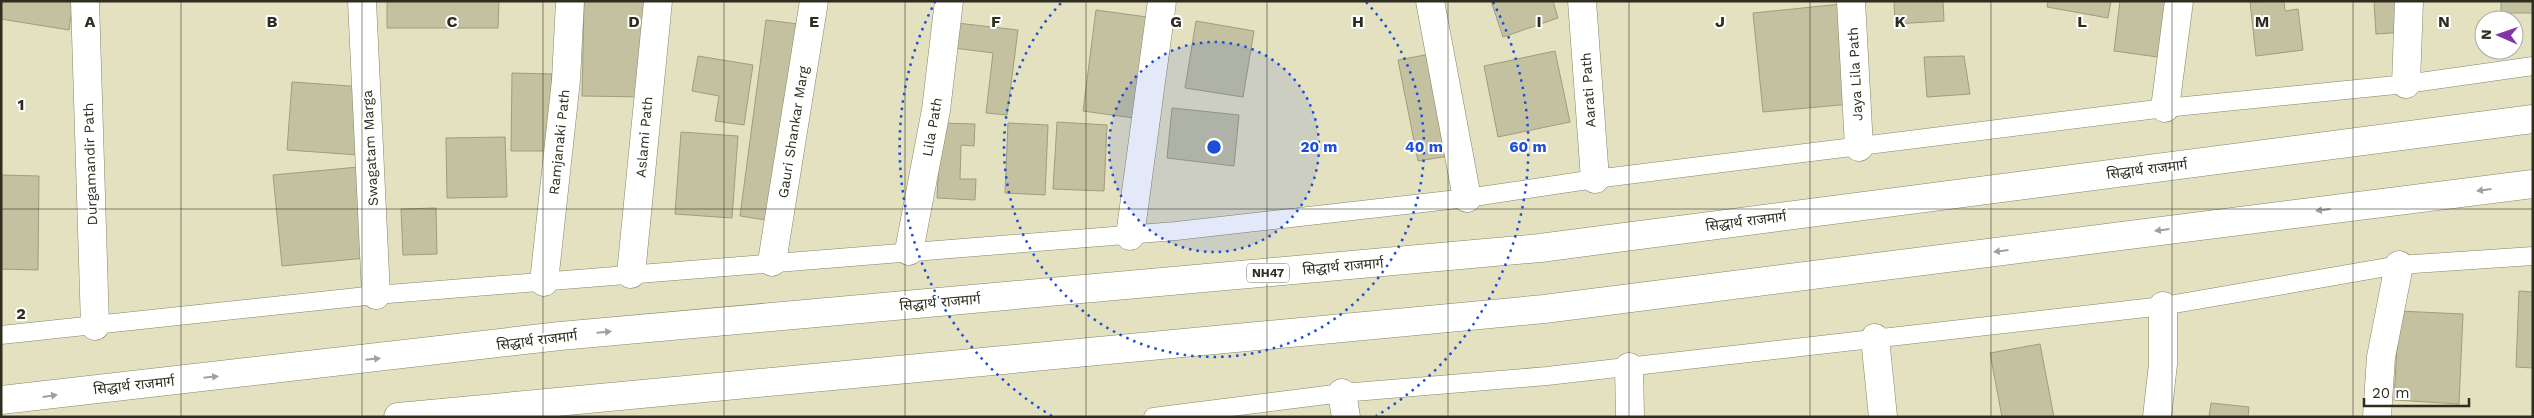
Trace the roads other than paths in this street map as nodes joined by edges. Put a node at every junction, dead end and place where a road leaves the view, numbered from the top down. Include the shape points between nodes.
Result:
1 (85, 1) edge
2 (362, 1) edge
3 (570, 1) edge
4 (658, 1) edge
5 (814, 1) edge
6 (949, 1) edge
7 (1162, 1) edge
8 (1430, 1) edge
9 (1582, 1) edge
10 (1851, 1) edge
11 (2179, 1) edge
12 (2409, 1) edge
13 (2533, 66) edge
14 (2406, 84) junction
15 (2165, 108) junction
16 (2533, 119) edge
17 (1859, 147) junction
18 (1595, 178) junction
19 (2533, 184) edge
20 (1467, 198) junction
21 (1130, 236) junction
22 (909, 251) junction
23 (2533, 256) edge
24 (772, 262) junction
25 (2398, 264) junction
26 (632, 274) junction
27 (544, 282) junction
28 (376, 295) junction
29 (2163, 306) junction
30 (95, 326) junction
31 (1, 335) edge
32 (1875, 338) junction
33 (1629, 367) junction
34 (1, 400) edge
35 (1344, 405) edge
36 (398, 417) edge
37 (1153, 417) edge
38 (1630, 417) edge
39 (1883, 417) edge
40 (2156, 417) edge
41 (2377, 417) edge

1 - 30 main road, Durgamandir Path
2 - 28 main road, Swagatam Marga
3 - 27 main road, Ramjanaki Path via 566,80
4 - 26 main road, Aslami Path
5 - 24 main road, Gauri Shankar Marg
6 - 22 main road, Lila Path via 936,110
7 - 21 main road
8 - 20 main road
9 - 18 main road, Aarati Path
10 - 17 main road, Jaya Lila Path
11 - 15 main road
12 - 14 main road
13 - 14 lane
14 - 15 lane
15 - 17 lane
34 -> 16 main road, सिद्धार्थ राजमार्ग / NH47 via 560,336 1540,248
17 - 18 lane
18 - 20 lane
19 -> 36 main road via 1544,309
20 - 21 lane
21 - 22 lane
22 - 24 lane
23 - 25 lane
24 - 26 lane
25 - 29 lane
25 - 41 main road via 2381,356
26 - 27 lane
27 - 28 lane
28 - 30 lane
29 - 32 lane
29 - 40 main road via 2163,364
30 - 31 lane
32 - 33 lane
32 - 39 main road
33 - 35 lane
33 - 38 main road
35 - 37 lane

